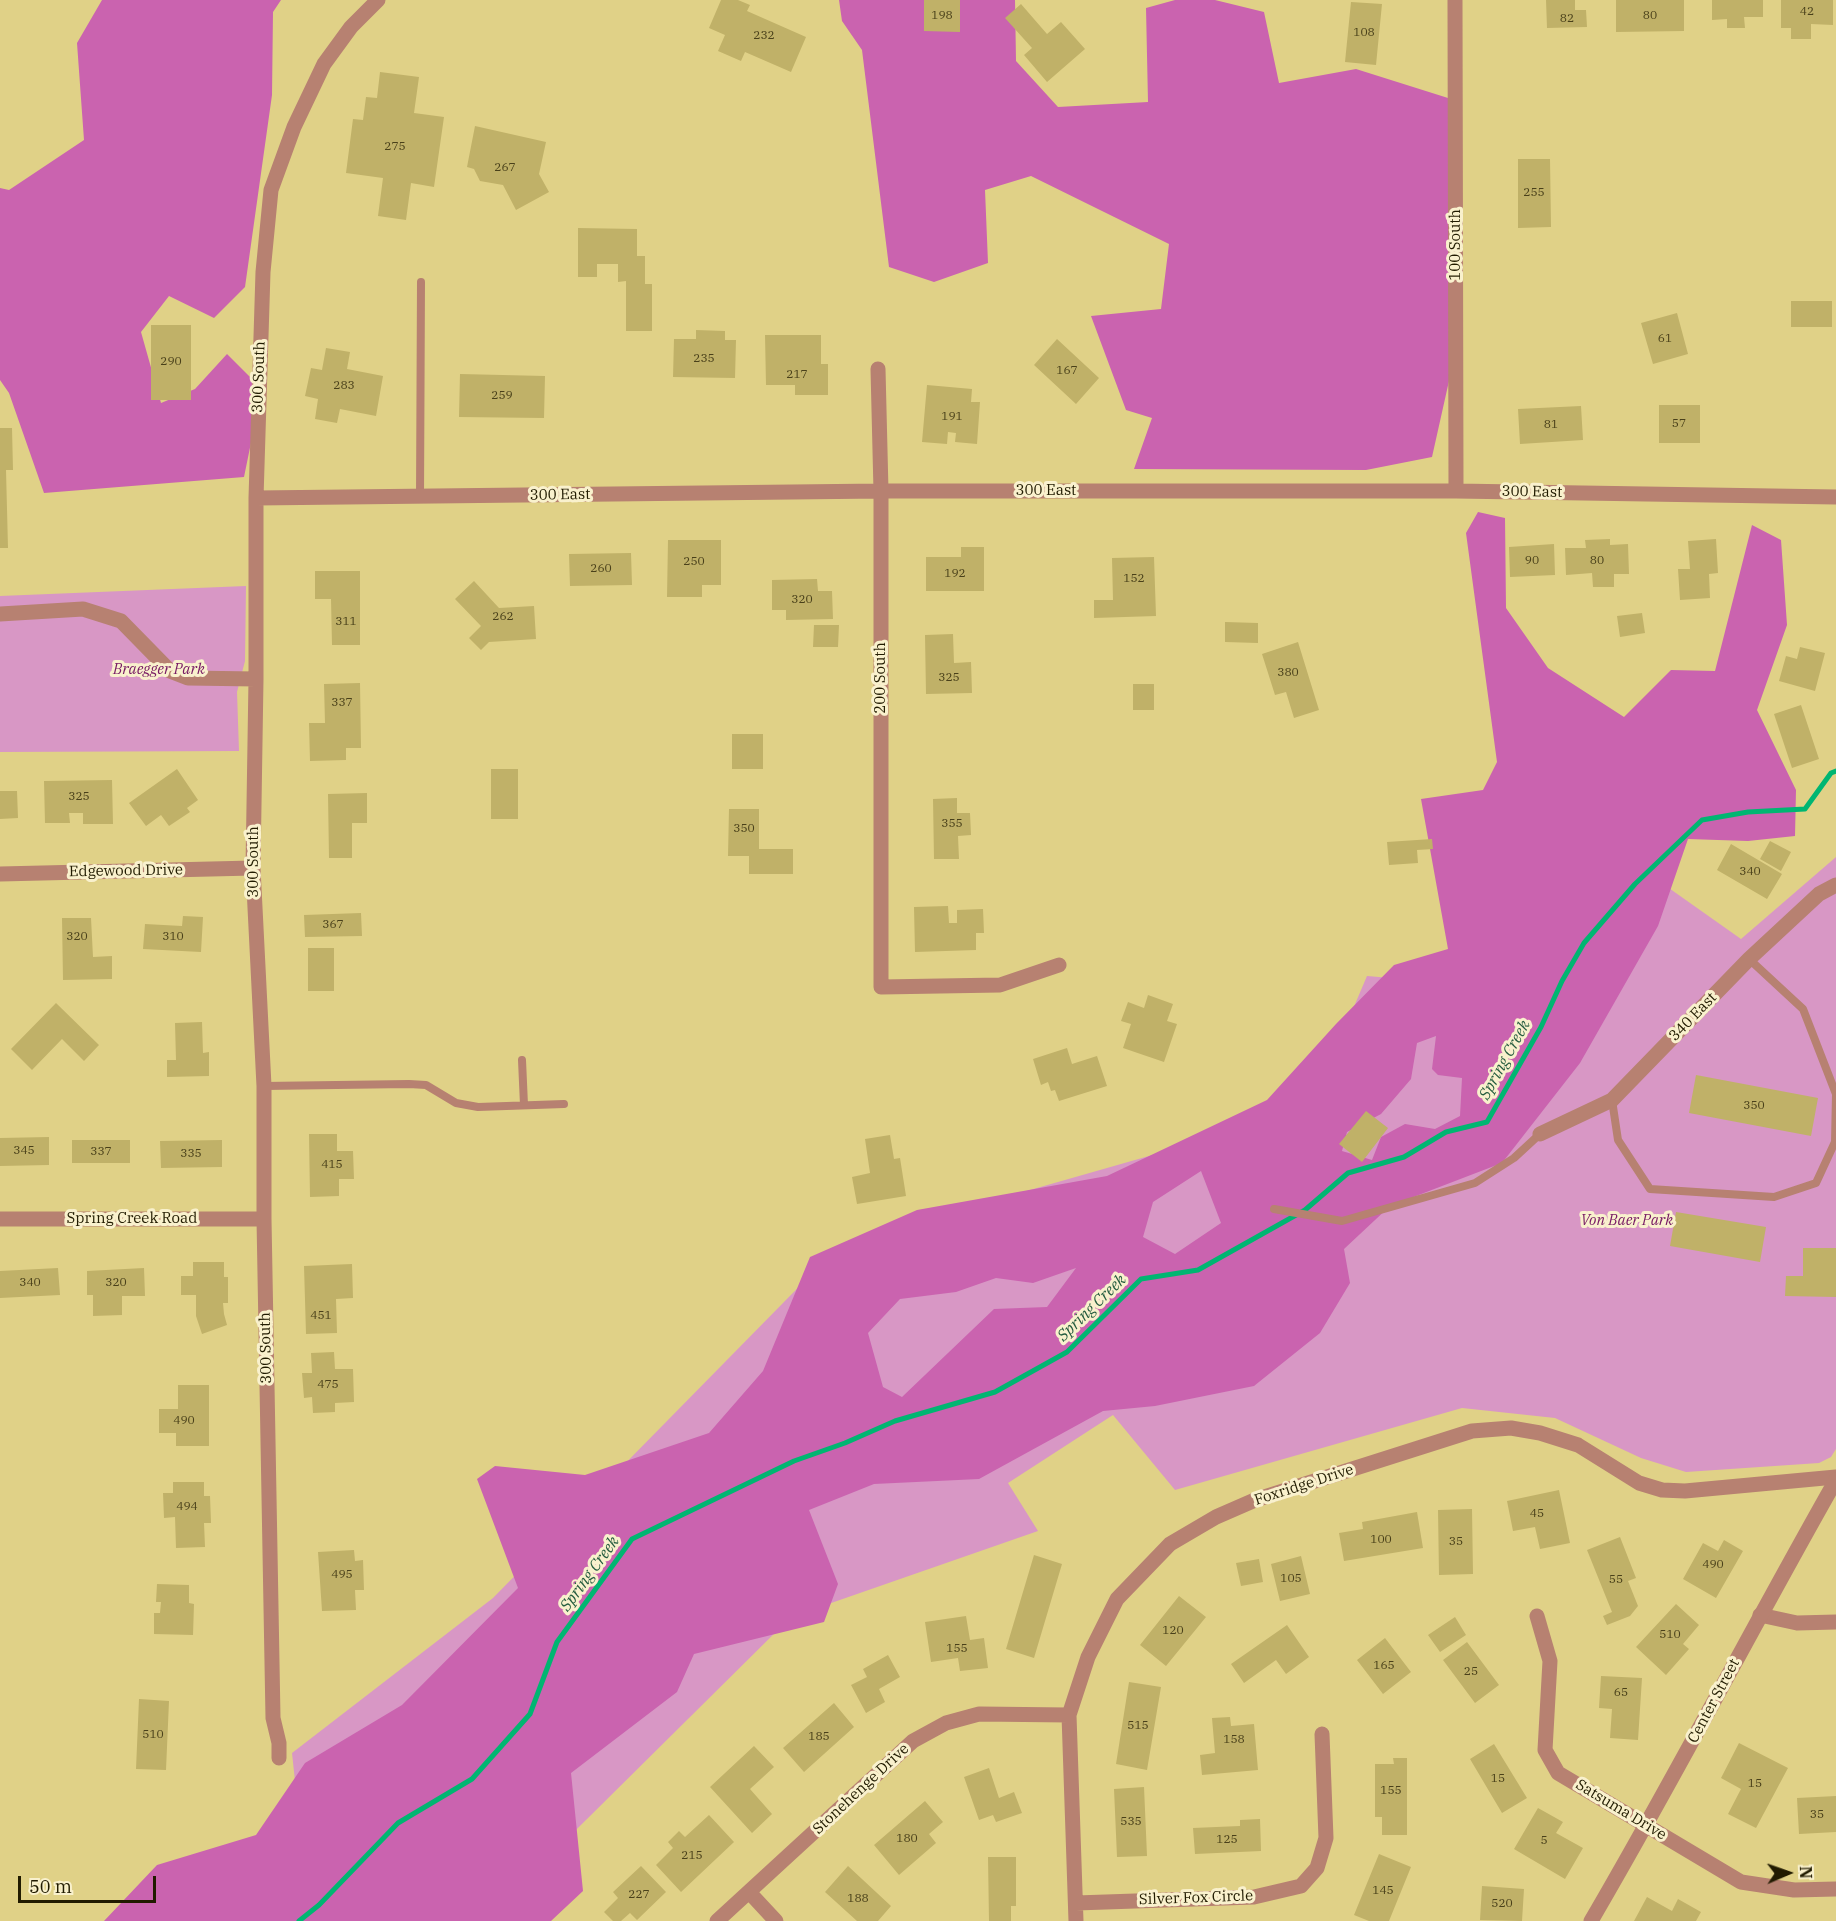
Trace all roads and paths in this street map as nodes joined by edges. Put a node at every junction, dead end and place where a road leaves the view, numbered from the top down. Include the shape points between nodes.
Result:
1 (378, 0) edge
2 (1455, 0) edge
3 (421, 282) dead end
4 (878, 369) dead end
5 (1456, 490) junction
6 (881, 491) junction
7 (420, 497) junction
8 (1836, 497) edge
9 (256, 498) junction
10 (0, 614) edge
11 (256, 679) junction
12 (253, 868) junction
13 (0, 874) edge
14 (1836, 885) edge
15 (1749, 959) junction
16 (1059, 964) dead end
17 (522, 1060) dead end
18 (264, 1086) junction
19 (1612, 1100) junction
20 (564, 1104) dead end
21 (524, 1105) junction
22 (1540, 1134) joint
23 (1274, 1209) dead end
24 (0, 1219) edge
25 (264, 1219) junction
26 (1836, 1478) edge
27 (1760, 1615) junction
28 (1537, 1616) dead end
29 (1836, 1622) edge
30 (1069, 1715) junction
31 (1322, 1734) dead end
32 (279, 1758) dead end
33 (1647, 1825) junction
34 (1836, 1889) edge
35 (749, 1892) junction
36 (1076, 1903) junction
37 (717, 1921) edge
38 (776, 1921) edge
39 (1076, 1921) edge
40 (1591, 1921) edge

1 - 9 street, 300 South via 351,27 324,64 294,127 271,190 263,272
2 - 5 street, 100 South
3 - 7 lane
4 - 6 street, 200 South
5 - 6 street, 300 East
5 - 8 street, 300 East
6 - 7 street, 300 East
6 - 16 street, 200 South via 881,987 1000,985
7 - 9 street, 300 East
9 - 11 street, 300 South
10 - 11 street via 83,609 121,621 170,671 188,678
11 - 12 street, 300 South
12 - 13 street, Edgewood Drive
12 - 18 street, 300 South
14 - 15 street, 340 East via 1819,894
15 - 19 street, 340 East
15 - 19 lane via 1803,1009 1836,1094 1835,1142 1816,1183 1774,1197 1650,1189 1618,1140
17 - 21 lane
18 - 21 lane via 417,1084 426,1085 456,1103 478,1107
18 - 25 street, 300 South
19 - 22 street, 340 East
20 - 21 lane
22 - 23 lane via 1514,1158 1475,1183 1342,1221
24 - 25 street, Spring Creek Road
25 - 32 street, 300 South via 273,1718
26 - 27 street, Center Street
26 - 30 street, Foxridge Drive via 1662,1490 1639,1483 1578,1445 1540,1433 1511,1428 1472,1431 1255,1500 1170,1544 1117,1599 1088,1657
27 - 29 street via 1797,1623
27 - 33 street, Center Street
28 - 33 street, Satsuma Drive via 1550,1661 1545,1750 1558,1773
30 - 35 street, Stonehenge Drive via 979,1714 946,1722 913,1741
30 - 36 street, Foxridge Drive
31 - 36 street, Silver Fox Circle via 1326,1838 1317,1868 1301,1886 1254,1897
33 - 34 street, Satsuma Drive via 1741,1882 1794,1890
33 - 40 street, Center Street
35 - 37 street, Stonehenge Drive
35 - 38 street
36 - 39 street, Foxridge Drive

